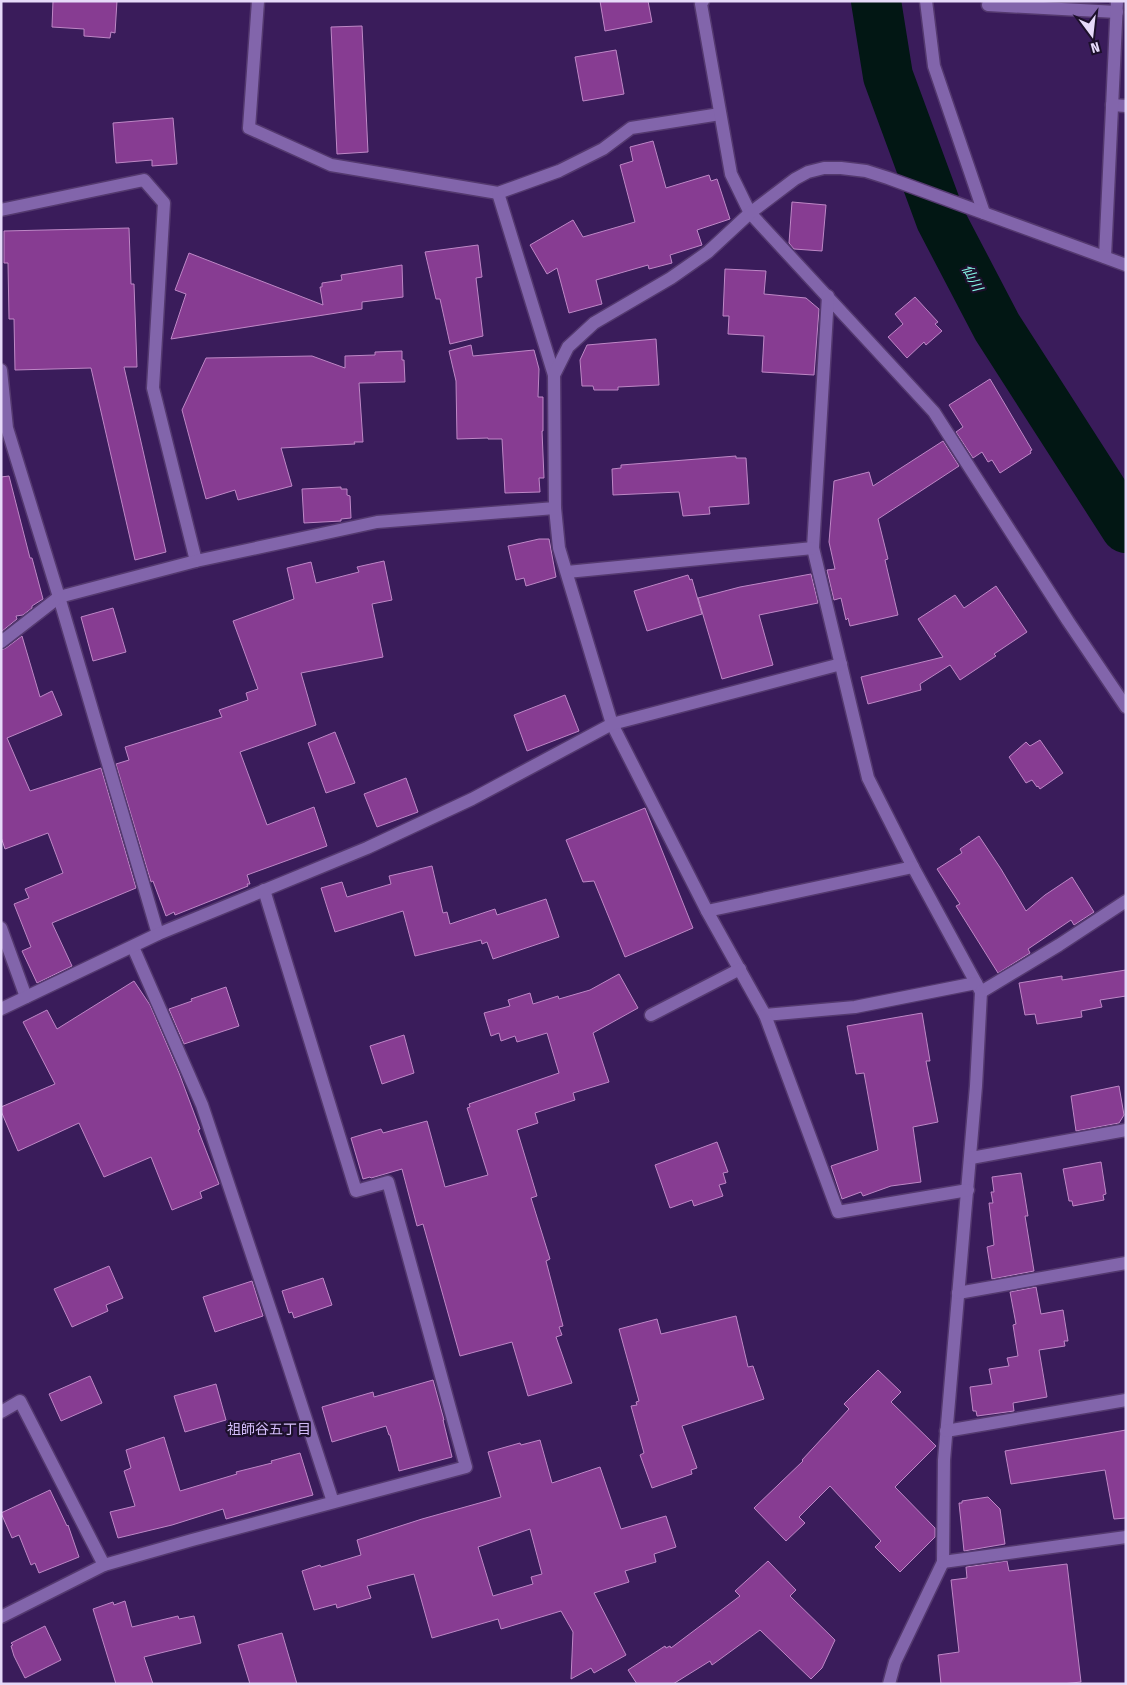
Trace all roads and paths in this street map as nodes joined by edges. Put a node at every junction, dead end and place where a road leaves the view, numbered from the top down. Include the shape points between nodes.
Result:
1 (258, 1) edge
2 (926, 1) edge
3 (989, 1) edge
4 (700, 2) edge
5 (1117, 7) edge
6 (1112, 105) junction
7 (1126, 106) edge
8 (720, 114) junction
9 (498, 193) junction
10 (1, 210) edge
11 (750, 213) junction
12 (984, 213) junction
13 (1105, 257) junction
14 (1126, 265) edge
15 (828, 296) junction
16 (1, 370) edge
17 (554, 376) junction
18 (4, 430) edge
19 (556, 508) junction
20 (813, 548) junction
21 (196, 561) junction
22 (566, 572) junction
23 (59, 597) junction
24 (1, 642) edge
25 (841, 664) junction
26 (1126, 707) edge
27 (612, 724) junction
28 (913, 867) junction
29 (264, 890) junction
30 (1126, 902) edge
31 (707, 911) junction
32 (1, 928) edge
33 (158, 934) junction
34 (133, 947) junction
35 (740, 969) junction
36 (978, 988) junction
37 (26, 997) junction
38 (1, 1009) edge
39 (651, 1015) dead end
40 (766, 1015) junction
41 (1126, 1130) edge
42 (970, 1158) junction
43 (968, 1190) junction
44 (1126, 1263) edge
45 (958, 1293) junction
46 (1126, 1400) edge
47 (1, 1412) edge
48 (946, 1431) junction
49 (332, 1502) junction
50 (1126, 1537) edge
51 (943, 1562) junction
52 (104, 1565) junction
53 (1, 1617) edge
54 (889, 1684) edge

1 - 9 street via 249,128 331,165
2 - 12 street via 934,66
3 - 5 street via 988,5
4 - 8 street
5 - 6 street
6 - 7 street
6 - 13 street
8 - 9 street via 631,128 603,149 559,171
8 - 11 street via 731,174
9 - 17 street
10 - 21 street via 144,180 164,202 153,388
11 - 12 street via 795,179 824,168 866,171
11 - 15 street
11 - 17 street via 708,252 671,278 594,323 568,347
12 - 13 street
13 - 14 street
15 - 20 street
15 - 26 street via 934,412
16 - 18 street
17 - 19 street
18 - 23 street
19 - 21 street via 377,522
19 - 22 street
20 - 22 street
20 - 25 street
21 - 23 street
22 - 27 street
23 - 24 street
23 - 33 street
25 - 27 street
25 - 28 street via 868,778
27 - 29 street via 472,799 367,848
27 - 31 street
28 - 31 street
28 - 36 street
29 - 33 street
29 - 49 street via 356,1191 388,1182 466,1466
30 - 36 street
31 - 35 street
32 - 37 street
33 - 34 street
34 - 37 street
34 - 49 street via 202,1105
35 - 39 street
35 - 40 street
36 - 40 street via 855,1007
36 - 42 street via 976,1086
37 - 38 street
40 - 43 street via 838,1212
41 - 42 street
42 - 43 street
43 - 45 street
44 - 45 street
45 - 48 street
46 - 48 street
47 - 52 street via 20,1401
48 - 51 street
49 - 52 street
50 - 51 street
51 - 54 street via 895,1662
52 - 53 street

